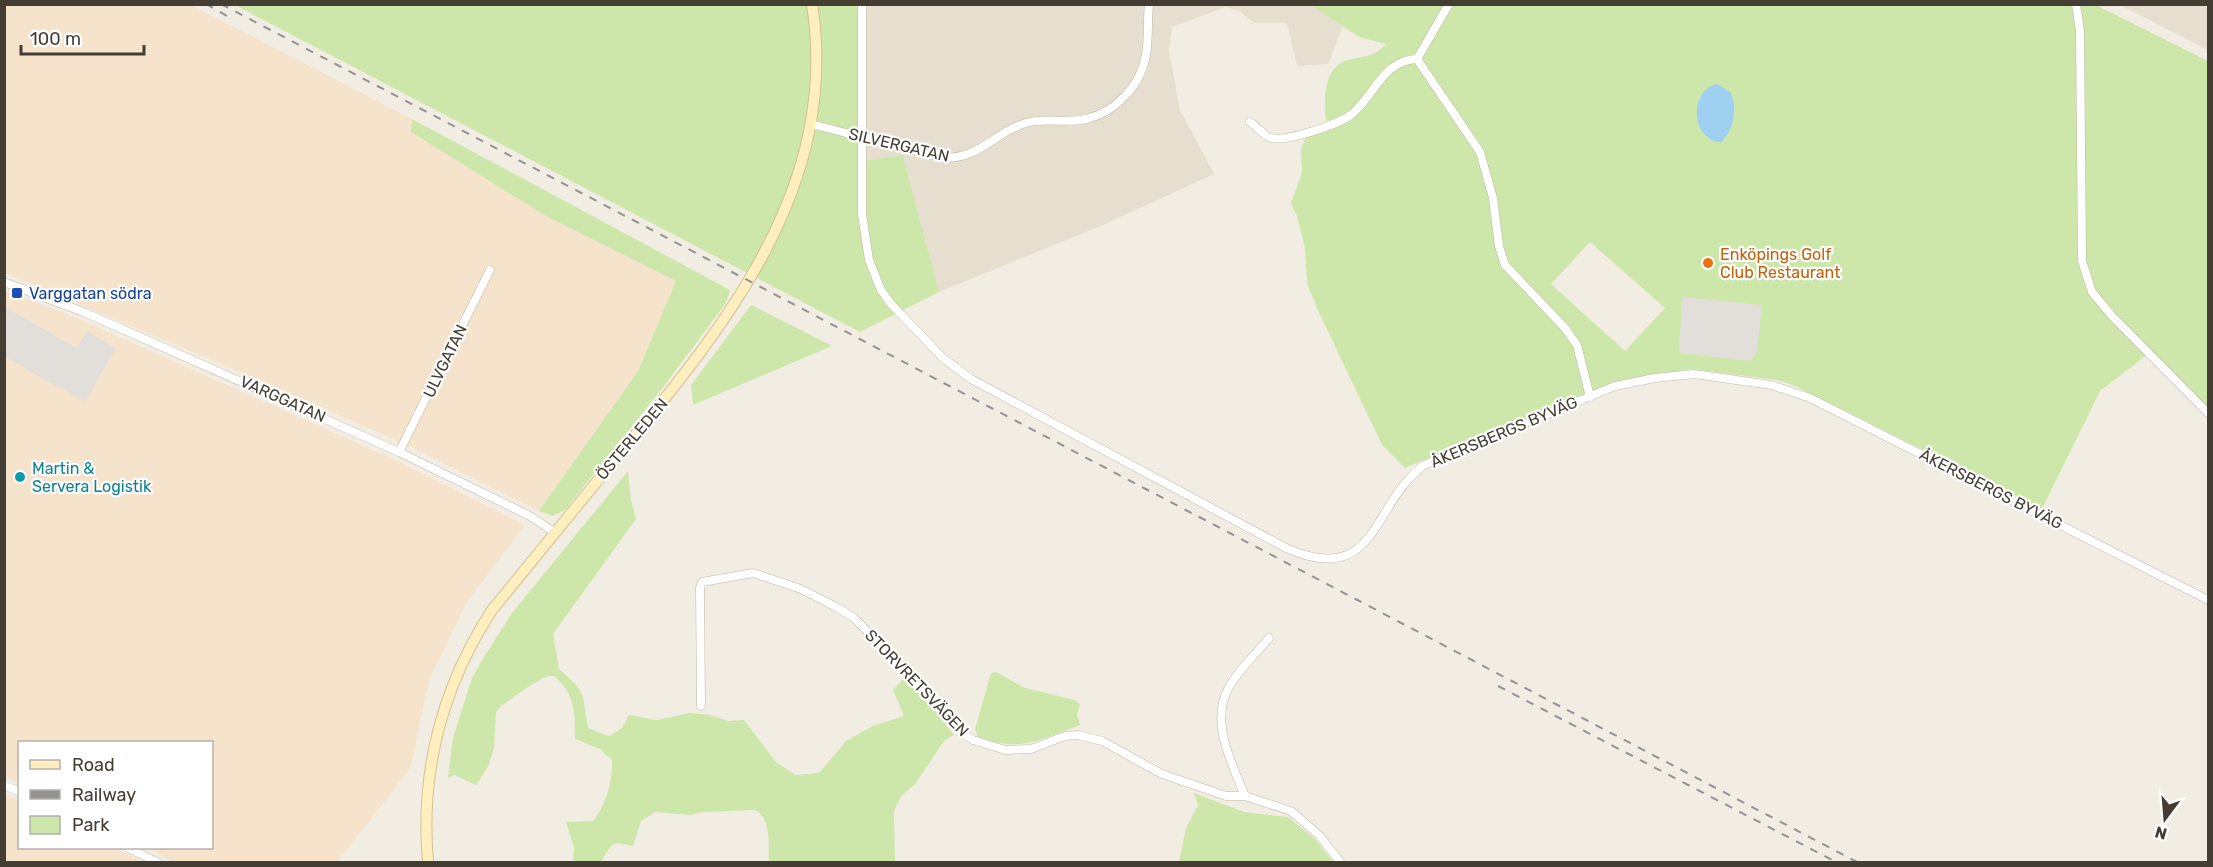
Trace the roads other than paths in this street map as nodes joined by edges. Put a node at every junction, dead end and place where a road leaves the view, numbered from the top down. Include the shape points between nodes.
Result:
1 (813, 4) edge
2 (861, 4) edge
3 (1149, 4) edge
4 (1449, 4) edge
5 (2076, 4) edge
6 (1417, 58) junction
7 (1250, 122) dead end
8 (811, 123) junction
9 (864, 138) junction
10 (490, 270) dead end
11 (4, 282) edge
12 (1590, 397) junction
13 (2208, 413) edge
14 (399, 452) junction
15 (554, 532) junction
16 (2208, 600) edge
17 (1269, 638) dead end
18 (701, 706) dead end
19 (4, 785) edge
20 (18, 791) edge
21 (1245, 796) junction
22 (130, 849) edge
23 (157, 862) edge
24 (428, 862) edge
25 (1340, 862) edge

1 - 8 street, ÖSTERLEDEN via 817,82
2 - 9 street, ÅKERSBERGS BYVÄG
3 - 9 street, SILVERGATAN via 1146,56 1137,82 1121,100 1097,115 1084,120 1026,123 972,155 958,158 943,158
4 - 6 street
5 - 13 street via 2080,31 2082,261 2092,292
6 - 7 street via 1392,67 1342,120 1283,140 1269,137
6 - 12 street via 1480,152 1505,265 1577,345
8 - 9 street, SILVERGATAN
8 - 15 street, ÖSTERLEDEN via 783,216 735,306 678,385
9 - 12 street, ÅKERSBERGS BYVÄG via 862,214 874,275 891,304 943,358 998,395 1305,556 1329,560 1360,548 1406,481 1424,465
10 - 14 street, ULVGATAN
11 - 14 street, VARGGATAN via 86,313
12 - 16 street, ÅKERSBERGS BYVÄG via 1615,386 1687,374 1791,391
14 - 15 street, VARGGATAN via 530,516
15 - 24 street, ÖSTERLEDEN via 492,610 465,655 449,692 429,773
17 - 21 street via 1228,688 1220,711 1229,761
18 - 21 street, STORVRETSVÄGEN via 702,582 753,573 801,589 854,618 960,732 973,740 1020,751 1065,736 1089,737 1161,774 1226,796
19 - 20 street
21 - 25 street, STORVRETSVÄGEN via 1291,811 1320,836
22 - 23 street

